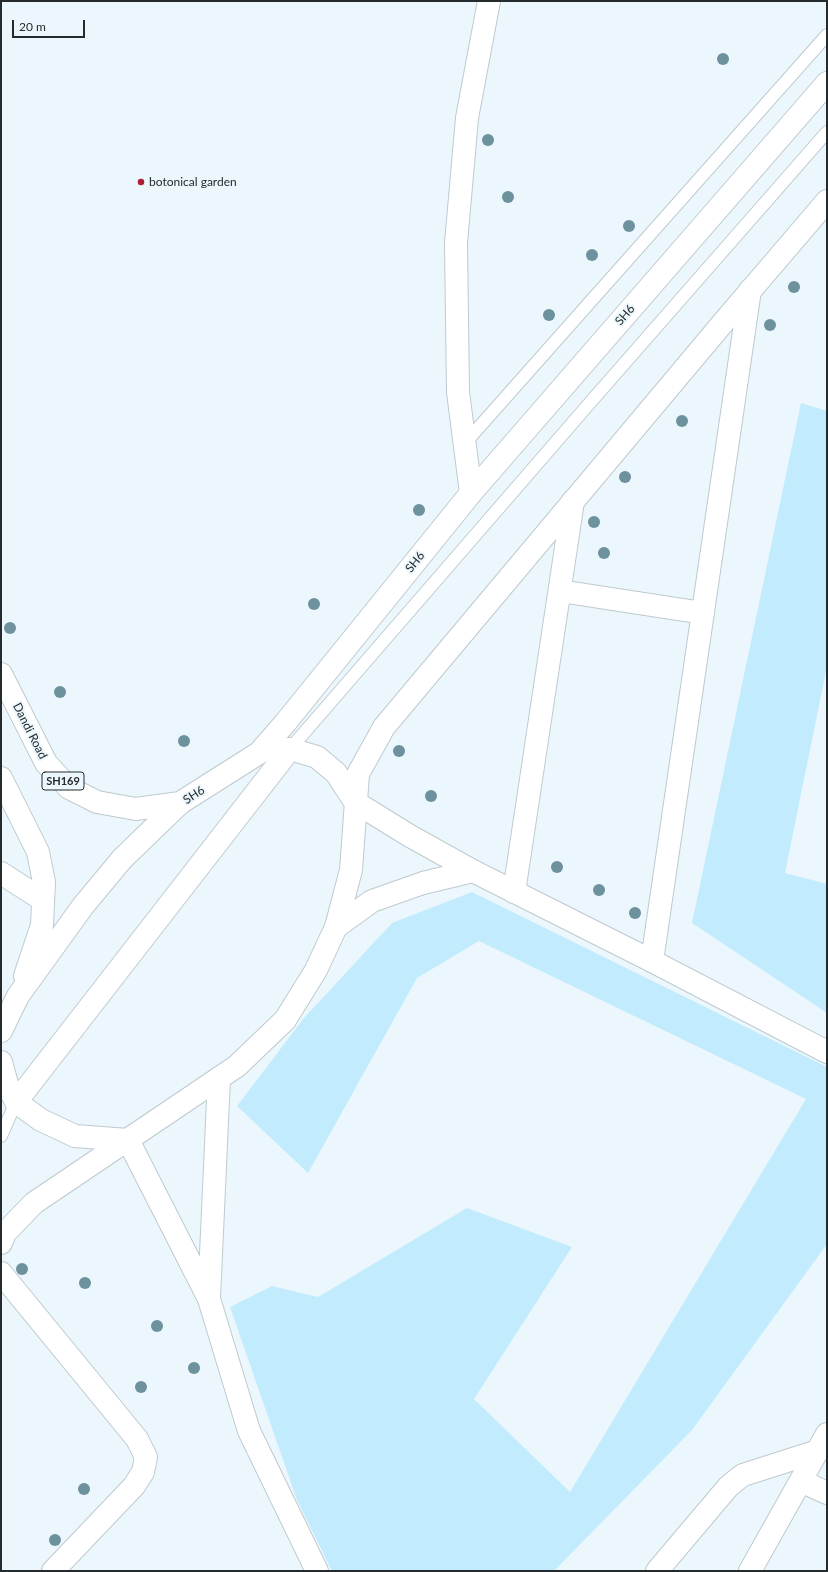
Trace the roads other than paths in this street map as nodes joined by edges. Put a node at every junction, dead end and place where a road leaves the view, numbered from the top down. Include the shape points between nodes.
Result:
1 (489, 1) edge
2 (827, 35) edge
3 (827, 83) edge
4 (827, 132) edge
5 (827, 202) edge
6 (750, 290) junction
7 (465, 443) junction
8 (471, 493) junction
9 (573, 501) junction
10 (560, 591) junction
11 (703, 613) junction
12 (1, 674) edge
13 (290, 749) junction
14 (259, 753) junction
15 (1, 778) edge
16 (355, 802) junction
17 (180, 804) junction
18 (473, 871) junction
19 (1, 873) edge
20 (514, 892) junction
21 (43, 900) junction
22 (336, 927) junction
23 (652, 961) junction
24 (18, 996) junction
25 (1, 1031) edge
26 (827, 1052) edge
27 (1, 1062) edge
28 (219, 1078) junction
29 (16, 1102) junction
30 (1, 1136) edge
31 (128, 1140) junction
32 (1, 1243) edge
33 (1, 1273) edge
34 (209, 1299) junction
35 (822, 1443) edge
36 (801, 1481) junction
37 (827, 1493) edge
38 (53, 1571) edge
39 (317, 1571) edge
40 (657, 1571) edge
41 (750, 1571) edge

1 - 7 street via 467,118 456,243 458,392
2 - 7 lane
3 - 8 street, SH6
4 - 13 lane
5 - 6 street
6 - 9 street
6 - 11 street
7 - 8 street
8 - 14 street, SH6
9 - 10 street
9 - 16 street via 384,727 358,774
10 - 11 street
10 - 20 street
11 - 23 street
12 - 17 street, Dandi Road / SH169 via 46,763 69,788 97,802 136,809
13 - 14 street
13 - 16 street via 317,758 336,773
13 - 29 street
14 - 17 street, SH6
15 - 21 street via 38,852 44,882
16 - 18 street
16 - 22 street via 351,870
17 - 24 street, SH6 via 118,865 83,906
18 - 20 street
18 - 22 street via 423,883 372,901
19 - 21 street
20 - 23 street
21 - 24 street via 42,925
22 - 28 street via 316,970 285,1020 237,1066
23 - 26 street
24 - 25 street, SH6
27 - 29 street via 6,1084
28 - 31 street
28 - 34 street
29 - 30 lane
29 - 31 street via 41,1120 75,1136
31 - 32 street via 34,1203 5,1233
31 - 34 street
33 - 38 street via 137,1439 146,1457 143,1472 134,1486
34 - 39 street via 249,1430
35 - 36 street
35 - 40 street via 742,1475 728,1487
36 - 37 street
36 - 41 street

